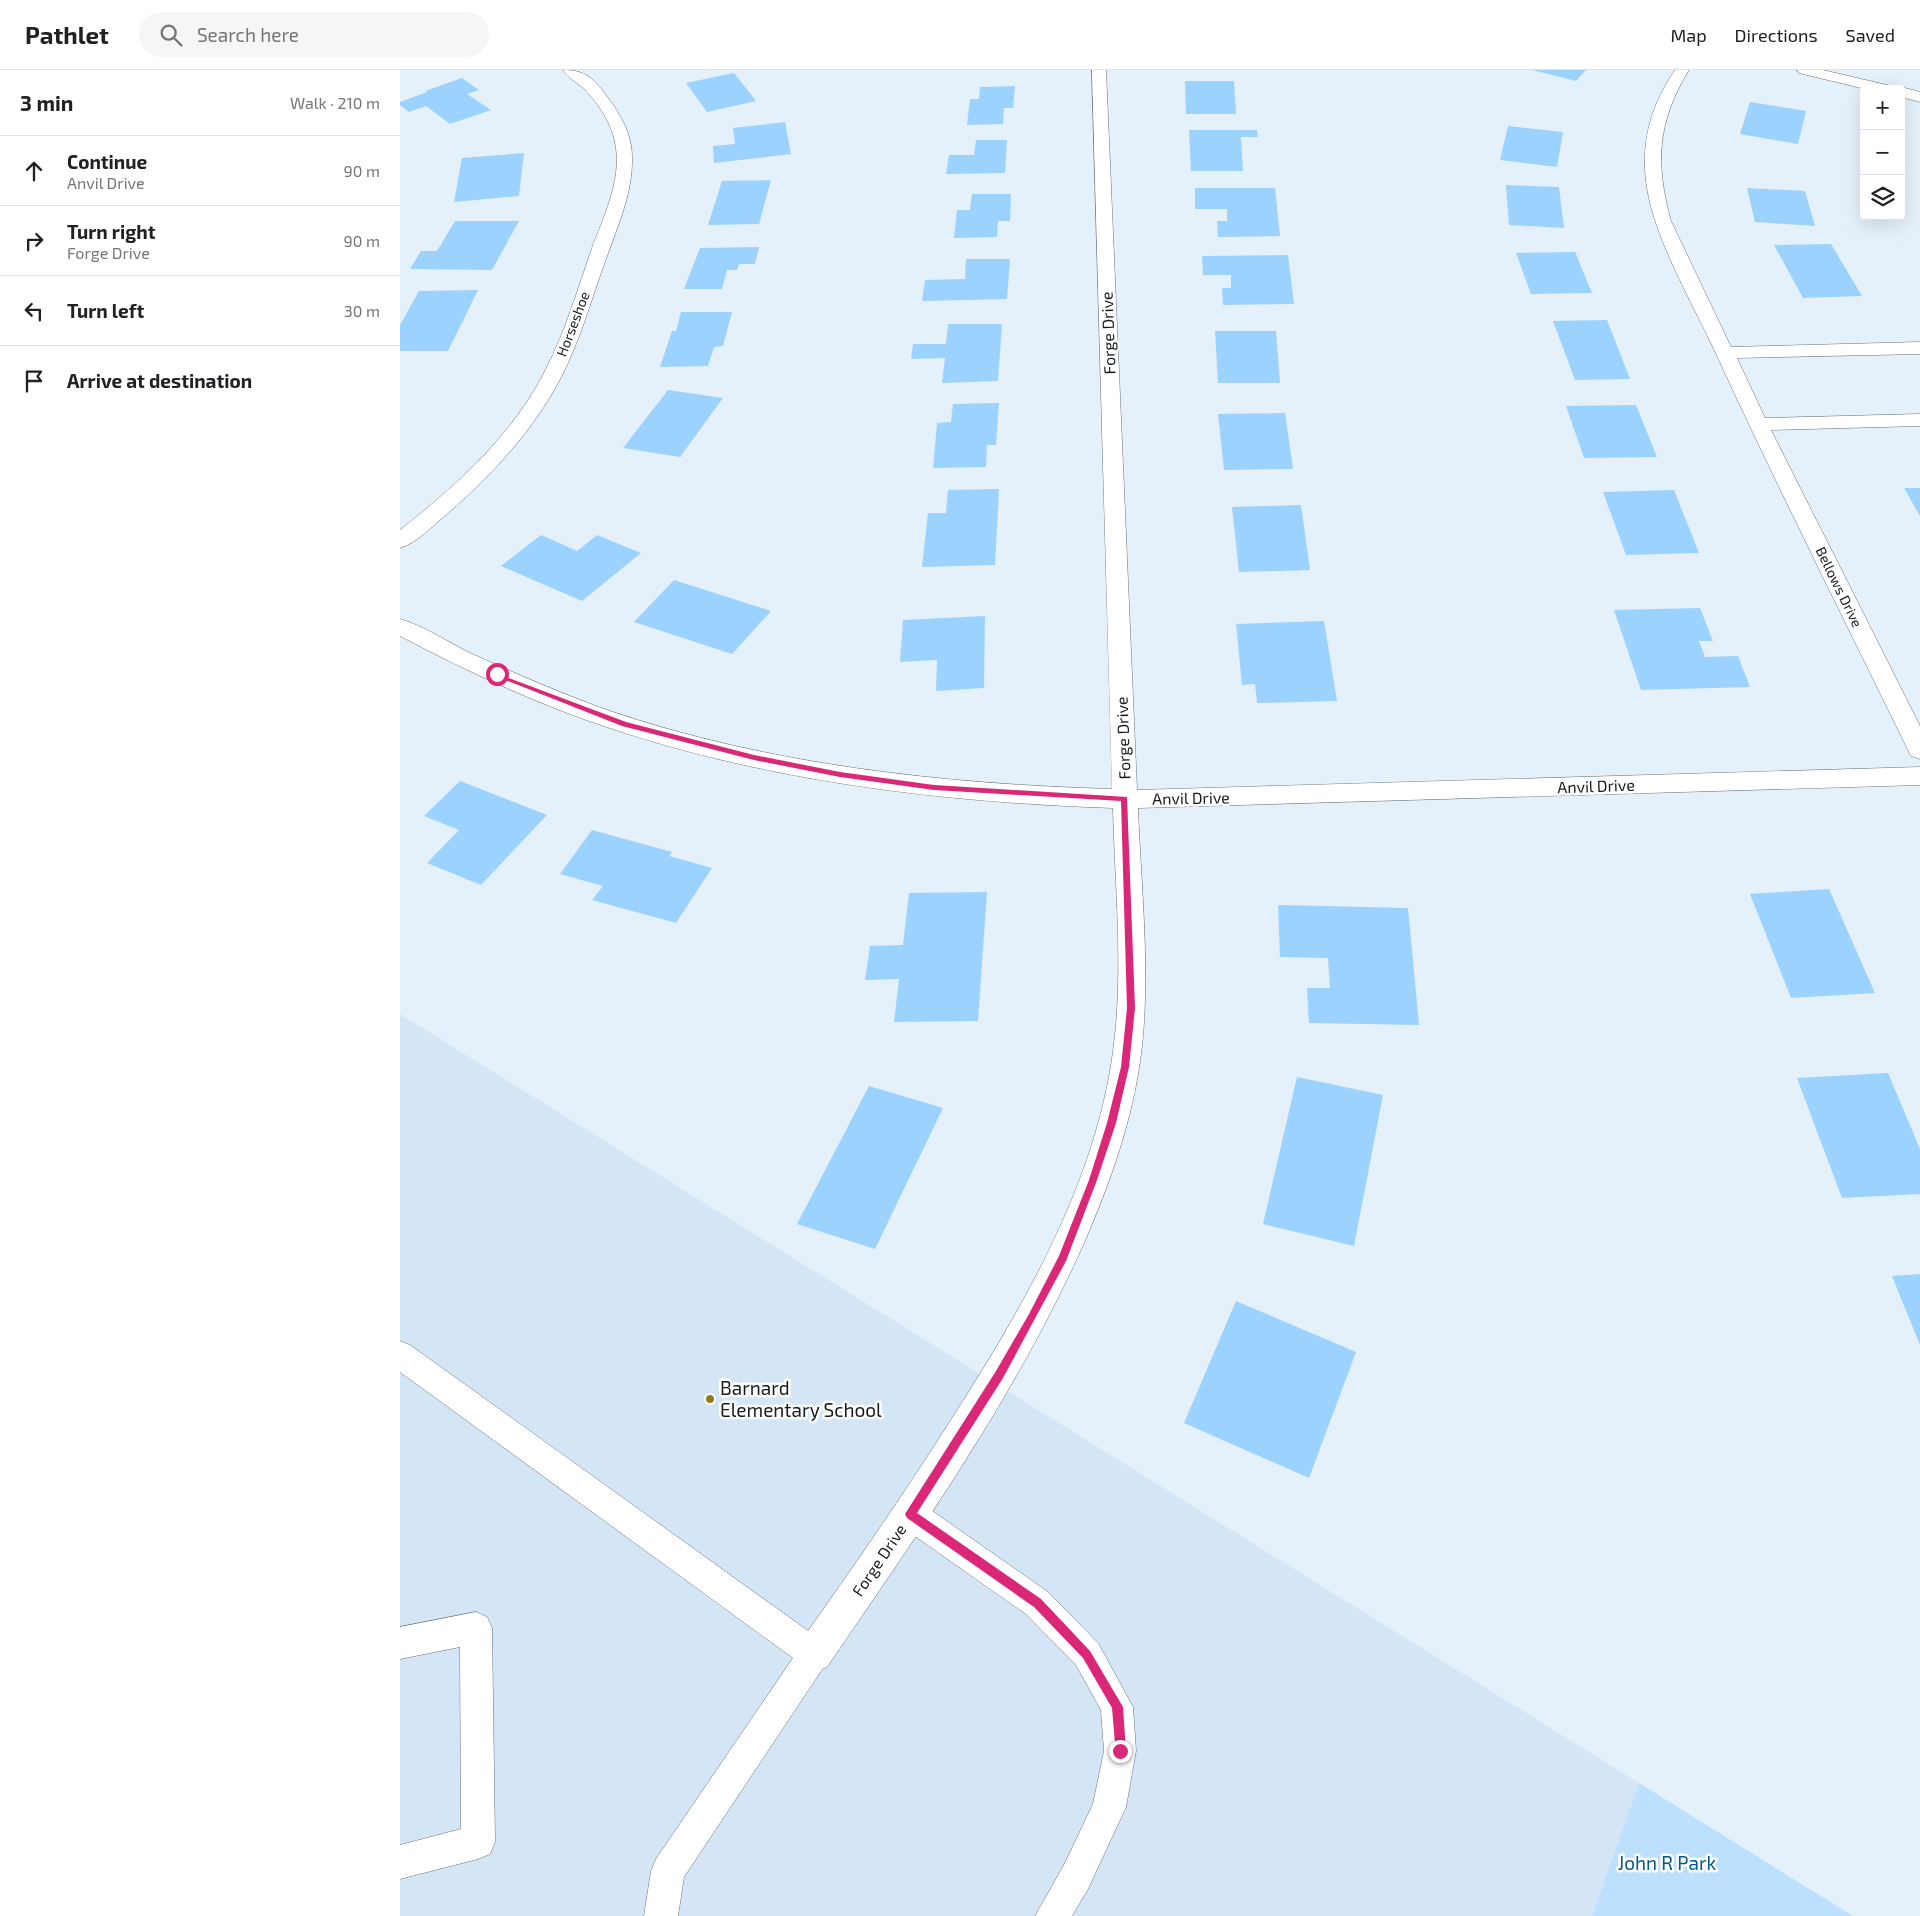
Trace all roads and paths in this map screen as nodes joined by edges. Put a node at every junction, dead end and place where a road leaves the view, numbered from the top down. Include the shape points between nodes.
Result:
1 (570, 70) edge
2 (1099, 70) edge
3 (1682, 70) edge
4 (1804, 70) edge
5 (1869, 85) edge
6 (1905, 93) edge
7 (1920, 97) edge
8 (1920, 348) edge
9 (1724, 353) junction
10 (1920, 420) edge
11 (1758, 424) junction
12 (400, 541) edge
13 (400, 627) edge
14 (1920, 750) edge
15 (1920, 776) edge
16 (1125, 798) junction
17 (400, 1355) edge
18 (910, 1514) junction
19 (400, 1643) edge
20 (814, 1654) junction
21 (400, 1862) edge
22 (661, 1916) edge
23 (1052, 1916) edge

1 - 12 street, Horseshoe via 592,88 613,118 624,151 624,168 622,190 567,343 533,409 495,458 459,493
2 - 16 street, Forge Drive
3 - 9 street, Bellows Drive via 1664,100 1656,124 1651,151 1652,174 1663,221
4 - 5 street
6 - 7 street
8 - 9 street
9 - 11 street, Bellows Drive
10 - 11 street
11 - 14 street, Bellows Drive
13 - 16 street, Anvil Drive via 497,674 624,724 745,756 934,787
15 - 16 street, Anvil Drive via 1187,799
16 - 18 street, Forge Drive via 1131,1008 1125,1067 1112,1123 1063,1258 1000,1374
17 - 20 lane
18 - 20 street, Forge Drive
18 - 23 lane via 1037,1603 1087,1654 1117,1707 1120,1751 1109,1807 1076,1877
19 - 21 lane via 476,1628 478,1842
20 - 22 lane via 668,1871

